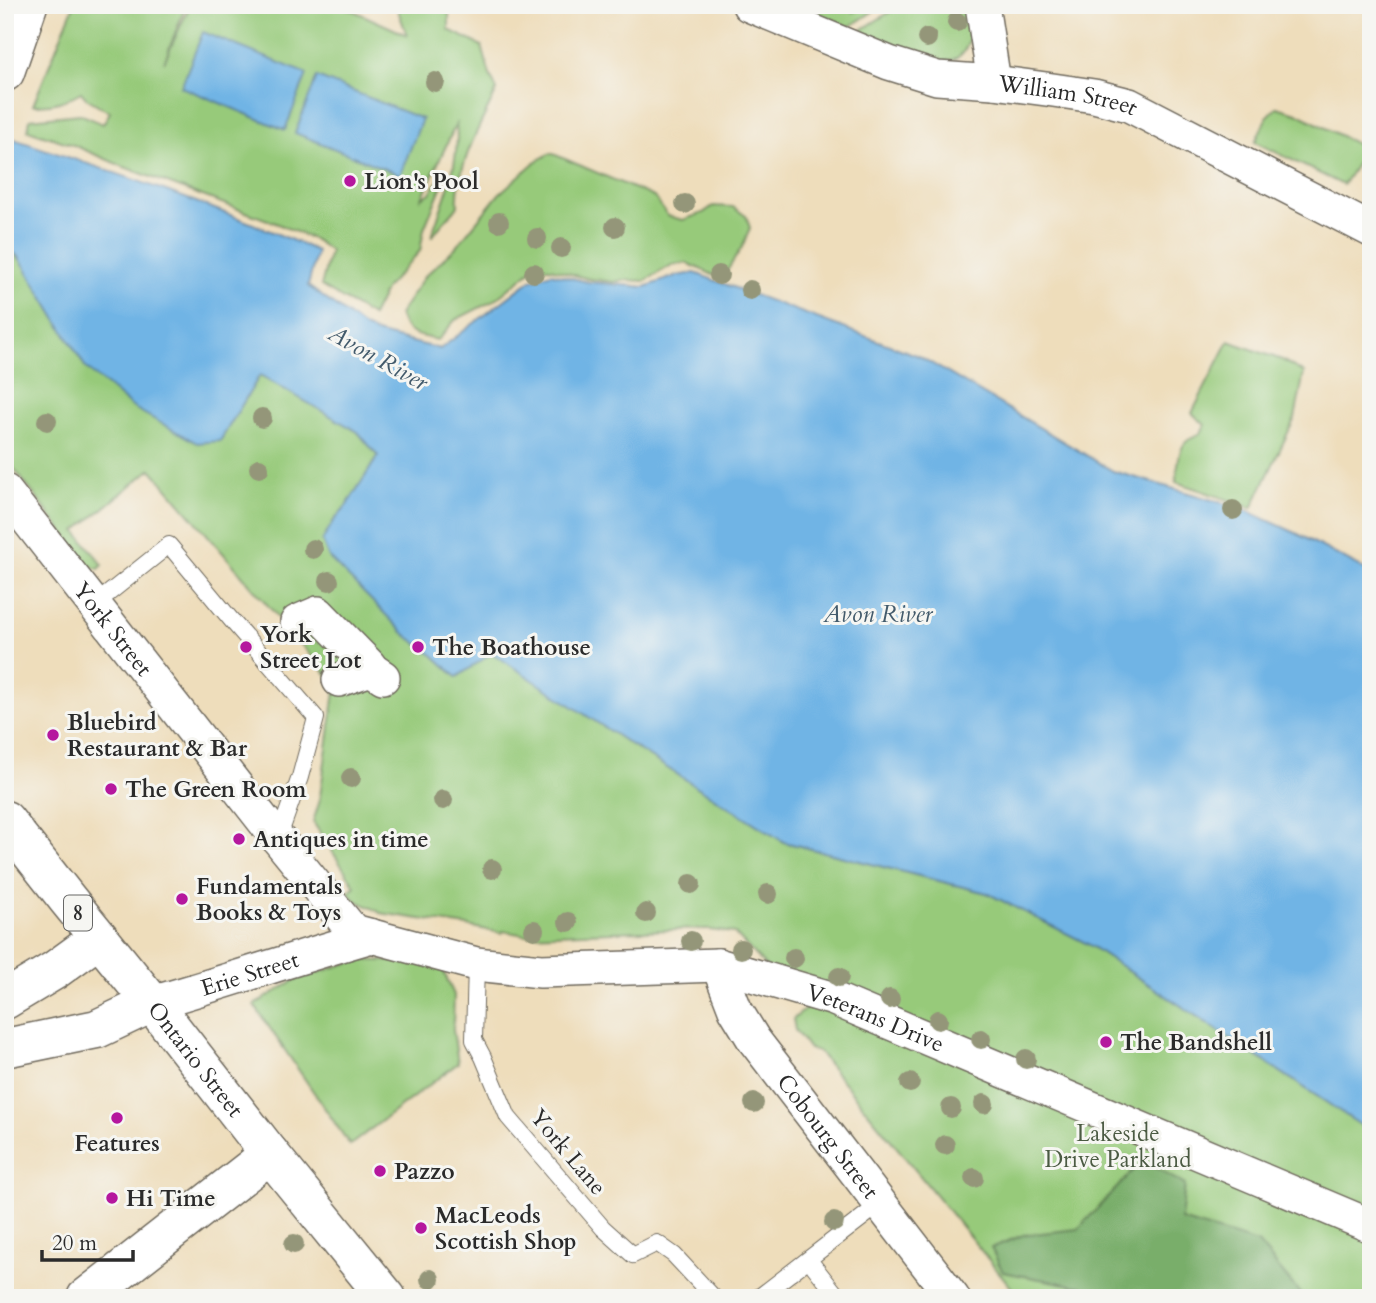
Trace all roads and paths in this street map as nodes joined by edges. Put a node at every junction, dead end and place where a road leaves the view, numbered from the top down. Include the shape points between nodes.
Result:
1 (28, 5) edge
2 (749, 5) edge
3 (982, 5) edge
4 (5, 72) edge
5 (994, 82) junction
6 (1371, 230) edge
7 (5, 491) edge
8 (94, 606) junction
9 (297, 622) dead end
10 (339, 680) dead end
11 (5, 820) edge
12 (278, 839) junction
13 (363, 933) junction
14 (99, 939) junction
15 (476, 964) junction
16 (718, 965) junction
17 (5, 1000) edge
18 (152, 1003) junction
19 (5, 1048) edge
20 (270, 1154) junction
21 (880, 1204) junction
22 (1371, 1226) edge
23 (809, 1260) junction
24 (86, 1298) edge
25 (387, 1298) edge
26 (714, 1298) edge
27 (758, 1298) edge
28 (839, 1298) edge
29 (953, 1298) edge

1 - 4 main road
2 - 5 street, William Street via 901,67 937,78
3 - 5 street
5 - 6 street, William Street via 1129,105
7 - 8 street, York Street
8 - 12 street, York Street
8 - 12 lane via 169,545 316,718
9 - 10 street via 318,613 377,673
11 - 14 main road, Ontario Street / 8
12 - 13 street, York Street
13 - 15 street, Veterans Drive
13 - 18 street, Erie Street
14 - 17 main road
14 - 18 main road, Ontario Street / 8
15 - 16 street, Veterans Drive via 541,971
15 - 26 lane, York Lane via 474,1040 508,1117 613,1237 634,1255 657,1243
16 - 21 street, Cobourg Street via 735,1009 754,1040
16 - 22 street, Veterans Drive via 834,999
18 - 19 main road, Erie Street via 97,1029
18 - 20 main road, Ontario Street
20 - 24 main road
20 - 25 main road, Ontario Street
21 - 23 lane
21 - 29 street, Cobourg Street
23 - 27 lane
23 - 28 lane

